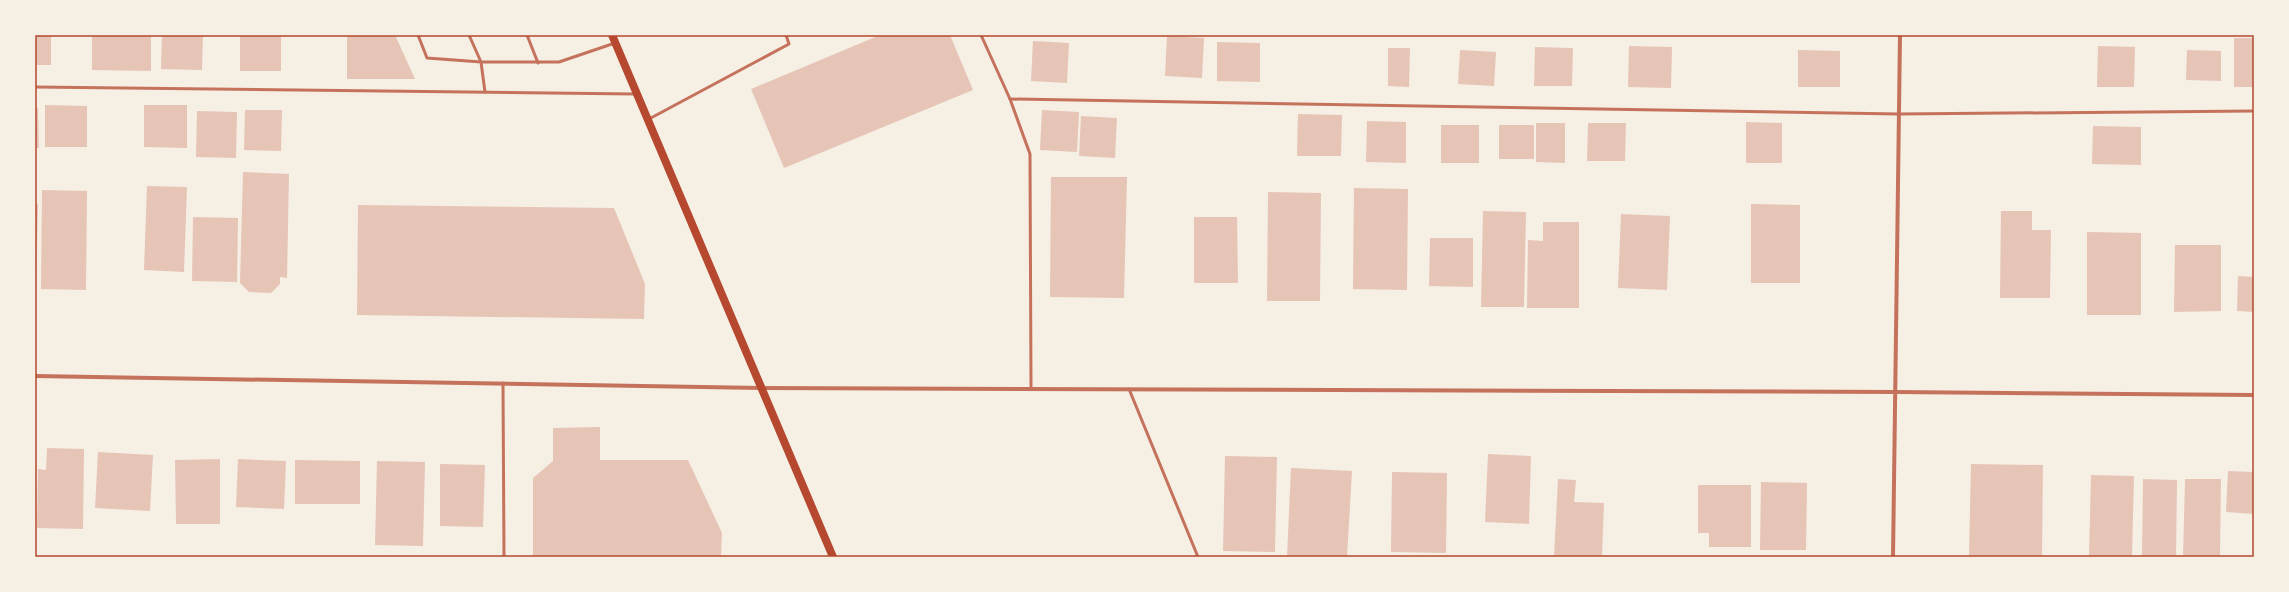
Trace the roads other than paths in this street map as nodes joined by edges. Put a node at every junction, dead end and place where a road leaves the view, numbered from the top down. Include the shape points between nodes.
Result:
1 (418, 35) edge
2 (469, 35) edge
3 (527, 35) edge
4 (786, 35) edge
5 (981, 35) edge
6 (1900, 35) edge
7 (613, 39) edge
8 (482, 62) junction
9 (538, 63) junction
10 (35, 87) edge
11 (485, 92) junction
12 (636, 94) junction
13 (1010, 99) junction
14 (2254, 111) edge
15 (1899, 114) junction
16 (648, 120) junction
17 (35, 376) edge
18 (503, 383) junction
19 (761, 388) junction
20 (1031, 388) junction
21 (1129, 389) junction
22 (1896, 392) junction
23 (2254, 395) edge
24 (504, 557) edge
25 (833, 557) edge
26 (1198, 557) edge
27 (1893, 557) edge

1 - 8 lane via 427,58
2 - 8 lane
3 - 9 lane
4 - 16 lane via 789,44
5 - 13 lane
6 - 15 street
7 - 9 lane via 559,62
7 - 12 main road
8 - 9 lane
8 - 11 lane
10 - 11 lane
11 - 12 lane
12 - 16 main road
13 - 15 lane
13 - 20 lane via 1030,154
14 - 15 lane
15 - 22 street
16 - 19 main road
17 - 18 street
18 - 19 street
18 - 24 lane
19 - 20 street
19 - 25 main road
20 - 21 street
21 - 22 street
21 - 26 lane
22 - 23 street
22 - 27 street

